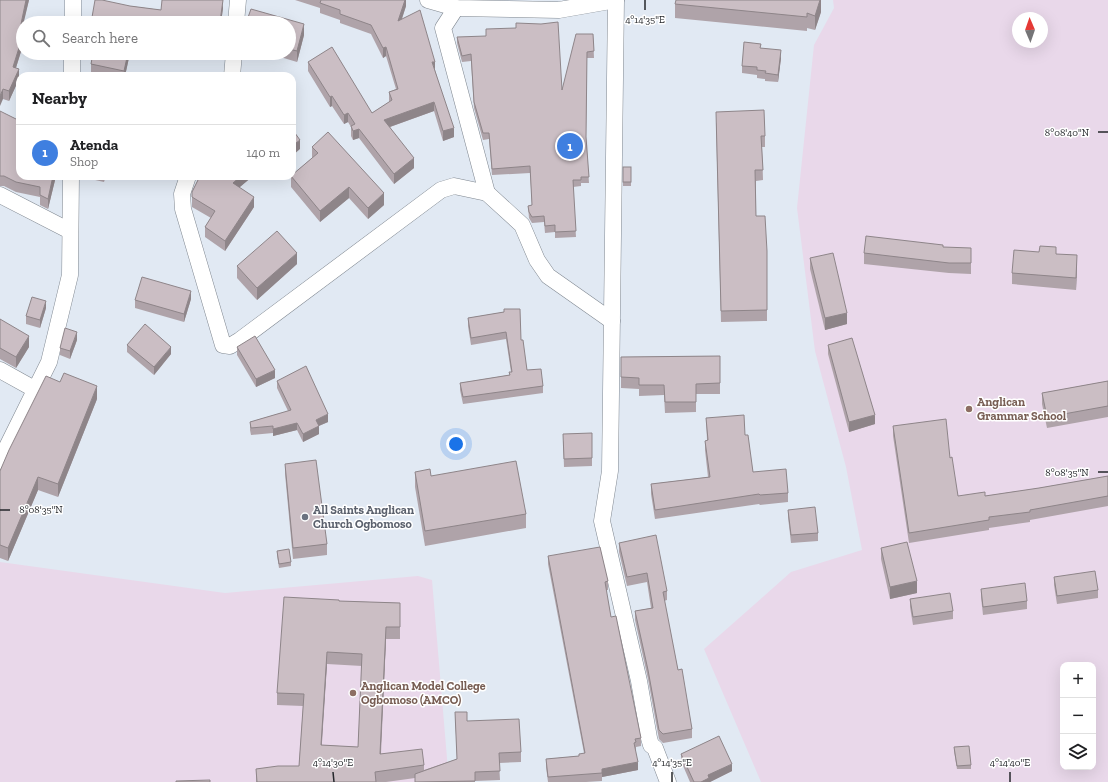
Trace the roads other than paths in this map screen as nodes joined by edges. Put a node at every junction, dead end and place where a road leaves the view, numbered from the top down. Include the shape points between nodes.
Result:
1 (73, 0) edge
2 (238, 0) edge
3 (428, 0) edge
4 (616, 0) edge
5 (456, 8) junction
6 (73, 16) edge
7 (237, 16) edge
8 (72, 60) edge
9 (233, 60) edge
10 (72, 72) edge
11 (232, 72) edge
12 (71, 180) edge
13 (187, 180) edge
14 (488, 193) junction
15 (0, 195) edge
16 (70, 231) junction
17 (612, 321) junction
18 (0, 370) edge
19 (36, 390) junction
20 (0, 461) edge
21 (668, 782) edge

1 - 6 street
2 - 7 street
3 - 5 street
4 - 5 street via 559,10
4 - 17 street
5 - 14 street via 443,28
8 - 10 street
9 - 11 street
12 - 16 street
13 - 14 street via 182,194 183,209 223,344 230,346 441,190 454,186
14 - 17 street via 522,225 537,260 548,276
15 - 16 street
16 - 19 street via 70,274 49,362
17 - 21 street via 610,471 602,521 649,738
18 - 19 street
19 - 20 street

